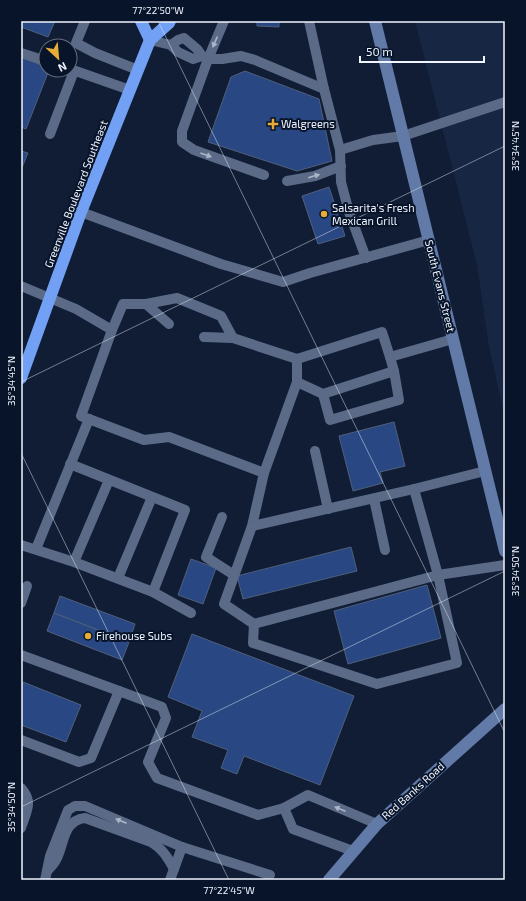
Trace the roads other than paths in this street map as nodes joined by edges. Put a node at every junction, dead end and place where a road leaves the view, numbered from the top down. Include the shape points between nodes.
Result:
1 (85, 21) edge
2 (141, 21) edge
3 (170, 21) edge
4 (309, 21) edge
5 (375, 21) edge
6 (224, 23) edge
7 (150, 40) junction
8 (21, 53) edge
9 (38, 58) edge
10 (205, 58) junction
11 (138, 70) junction
12 (78, 72) edge
13 (69, 78) edge
14 (324, 89) junction
15 (130, 90) junction
16 (505, 102) edge
17 (50, 134) dead end
18 (403, 136) junction
19 (340, 150) junction
20 (341, 166) junction
21 (264, 175) dead end
22 (287, 182) dead end
23 (81, 212) junction
24 (429, 240) junction
25 (366, 258) junction
26 (21, 286) edge
27 (50, 299) junction
28 (146, 304) junction
29 (169, 324) dead end
30 (112, 330) junction
31 (204, 337) dead end
32 (233, 338) junction
33 (453, 338) junction
34 (390, 357) junction
35 (297, 360) junction
36 (394, 371) junction
37 (21, 378) edge
38 (297, 382) junction
39 (323, 394) junction
40 (89, 419) junction
41 (315, 451) dead end
42 (70, 464) junction
43 (486, 471) junction
44 (264, 473) junction
45 (109, 480) junction
46 (414, 489) junction
47 (152, 498) junction
48 (374, 499) junction
49 (328, 509) junction
50 (222, 516) dead end
51 (252, 526) junction
52 (21, 545) edge
53 (36, 549) junction
54 (385, 550) dead end
55 (505, 550) edge
56 (74, 562) junction
57 (505, 565) edge
58 (234, 575) junction
59 (438, 575) junction
60 (118, 578) junction
61 (27, 586) dead end
62 (153, 592) junction
63 (21, 603) edge
64 (191, 613) dead end
65 (254, 624) junction
66 (21, 655) edge
67 (119, 691) junction
68 (505, 709) edge
69 (21, 740) edge
70 (21, 788) edge
71 (284, 808) junction
72 (377, 824) junction
73 (21, 828) edge
74 (182, 847) junction
75 (353, 852) junction
76 (174, 868) junction
77 (270, 875) dead end
78 (46, 876) edge
79 (170, 880) edge
80 (329, 880) edge

1 - 11 lane via 76,42 95,53
2 - 7 highway
3 - 7 highway
4 - 14 lane
5 - 18 main road, South Evans Street
6 -> 10 lane
7 - 10 lane via 171,44 178,52 193,59
7 - 11 highway, Greenville Boulevard Southeast
8 - 9 lane
10 - 14 lane via 242,56
10 -> 21 lane via 182,131 182,142 194,150
11 - 15 highway, Greenville Boulevard Southeast
12 - 15 lane
13 - 17 lane
14 - 19 lane
15 - 23 highway, Greenville Boulevard Southeast
16 - 18 lane
18 - 19 lane via 372,140
18 - 24 main road, South Evans Street
19 - 20 lane
22 -> 20 lane via 315,176
20 - 25 lane via 341,182 348,212
23 - 25 lane via 221,264 283,282
23 - 27 highway, Greenville Boulevard Southeast
24 - 25 lane
24 - 33 main road, South Evans Street
26 - 27 lane
27 - 30 lane via 76,309
27 - 37 highway, Greenville Boulevard Southeast
28 - 29 lane
28 - 30 lane via 123,304
28 - 32 lane via 177,298 221,316
30 - 40 lane via 81,416
31 - 32 lane
32 - 35 lane
33 - 34 lane
33 - 43 main road, South Evans Street
34 - 35 lane via 382,332
34 - 36 lane
35 - 38 lane
36 - 39 lane
36 - 39 lane via 399,400 330,420
38 - 39 lane
38 - 44 lane
40 - 42 lane
40 - 44 lane via 144,440 169,437
41 - 49 lane
42 - 45 lane
42 - 53 lane
43 - 46 lane
43 - 55 main road, South Evans Street
44 - 51 lane
45 - 47 lane
45 - 56 lane
46 - 48 lane
46 - 59 lane
47 - 60 lane
47 - 62 lane via 186,510
48 - 49 lane
48 - 54 lane
49 - 51 lane
50 - 58 lane via 206,557
51 - 58 lane
52 - 53 lane
53 - 56 lane
56 - 60 lane
57 - 59 lane
58 - 65 lane via 224,604
59 - 65 lane
59 - 65 lane via 457,663 376,684 253,643
60 - 62 lane
61 - 63 lane
62 - 64 lane
66 - 67 lane
67 - 69 lane via 91,758 79,762
67 - 71 lane via 162,707 166,718 148,762 157,778 258,815
68 - 72 main road, Red Banks Road
70 - 73 lane via 27,794 29,804
72 -> 71 lane via 308,795
71 - 75 lane via 293,829
72 - 75 main road, Red Banks Road
74 - 76 lane
74 - 77 lane
74 -> 78 lane via 85,806 75,806 68,810 50,856
75 - 80 main road, Red Banks Road
76 - 78 lane via 159,846 85,818 72,823
76 - 79 lane

